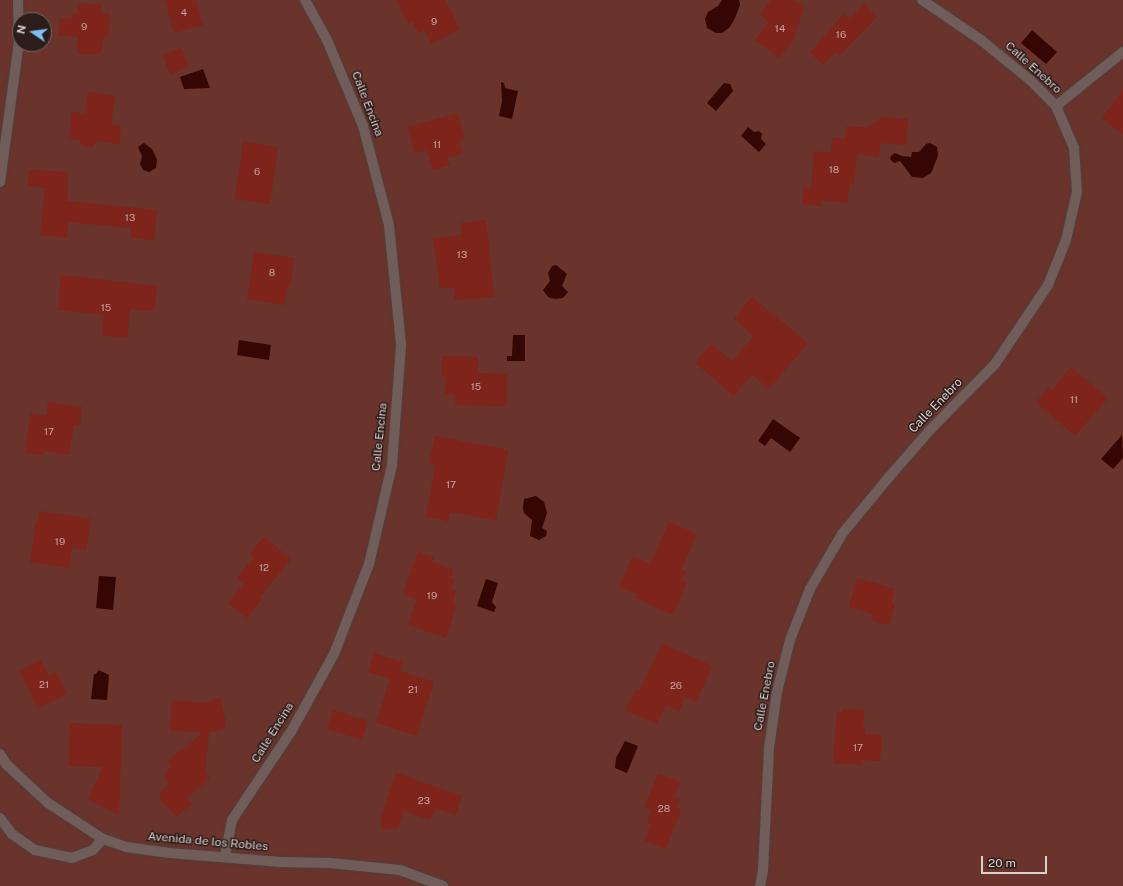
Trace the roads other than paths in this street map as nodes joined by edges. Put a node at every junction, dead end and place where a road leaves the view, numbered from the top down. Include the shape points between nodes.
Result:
1 (18, 0) edge
2 (305, 0) edge
3 (922, 0) edge
4 (1123, 52) edge
5 (1056, 106) junction
6 (0, 182) edge
7 (0, 754) edge
8 (0, 818) edge
9 (103, 839) junction
10 (225, 856) junction
11 (443, 886) edge
12 (760, 886) edge

1 - 6 street via 19,42
2 - 10 street, Calle Encina via 327,40 363,126 389,225 401,344 392,465 369,564 334,654 292,730 232,820
3 - 5 street, Calle Enebro via 985,44 1030,80
4 - 5 street
5 - 12 street, Calle Enebro via 1074,148 1077,192 1066,240 1048,284 994,364 930,430 842,534 810,589 790,640 777,692 769,748 764,871
7 - 9 street, Avenida de los Robles via 7,765 48,803
8 - 9 street via 12,834 35,850 72,858 93,850
9 - 10 street, Avenida de los Robles via 126,848
10 - 11 street, Avenida de los Robles via 400,870

